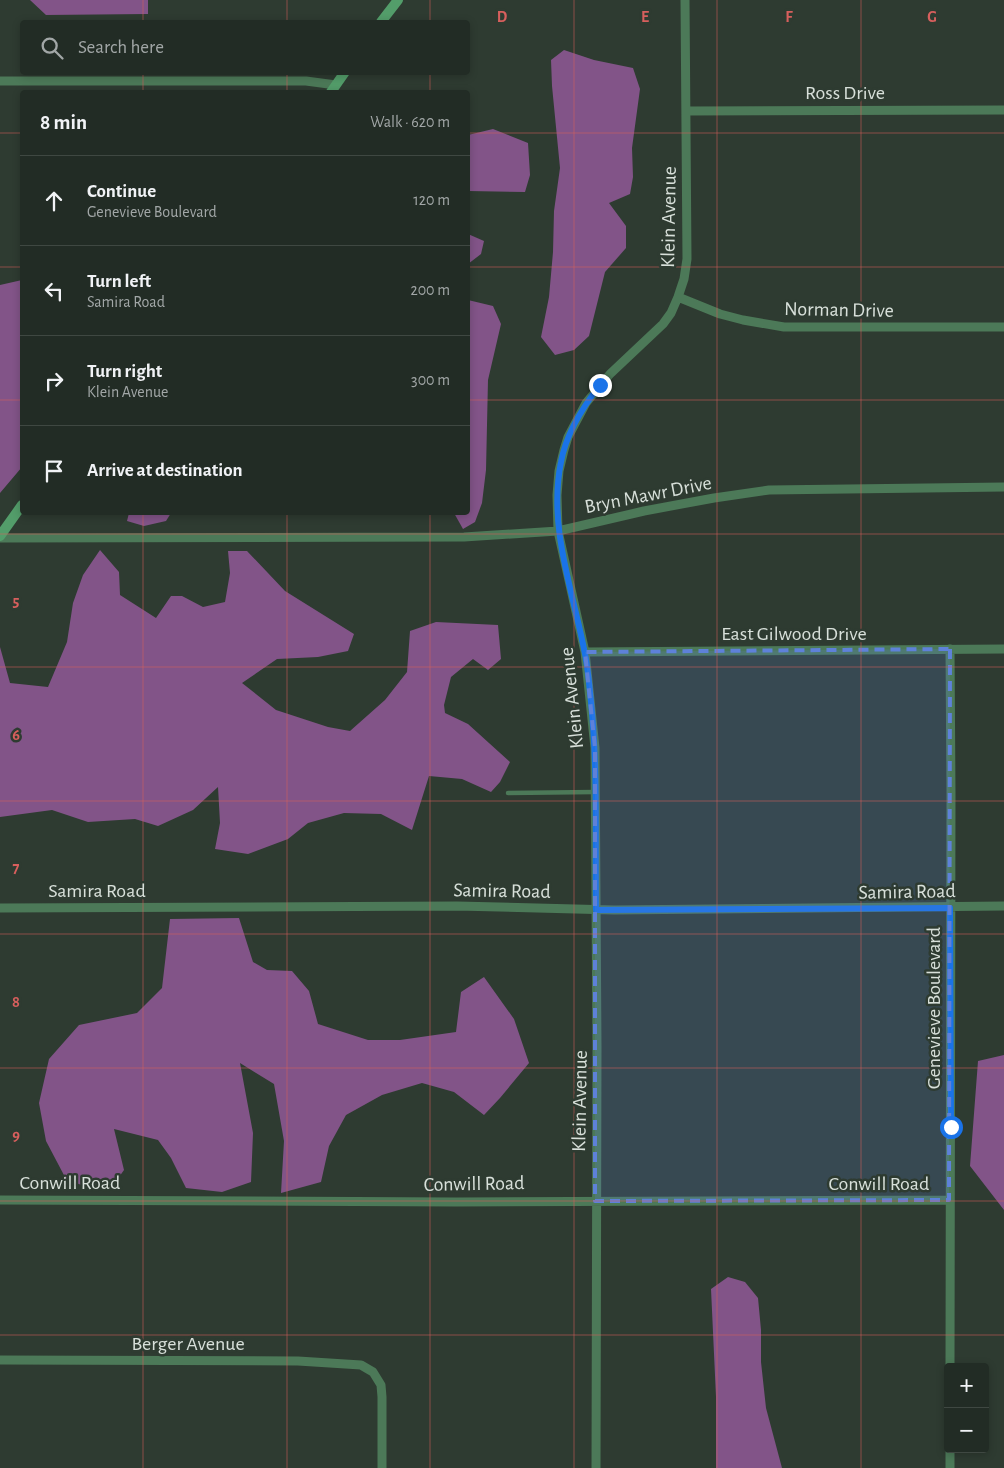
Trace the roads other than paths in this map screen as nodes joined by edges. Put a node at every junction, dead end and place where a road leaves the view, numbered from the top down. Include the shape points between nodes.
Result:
1 (398, 0) edge
2 (685, 0) edge
3 (383, 20) edge
4 (343, 75) edge
5 (0, 80) edge
6 (333, 88) edge
7 (1004, 110) edge
8 (686, 111) junction
9 (678, 297) junction
10 (1004, 327) edge
11 (1004, 487) edge
12 (20, 509) edge
13 (558, 531) junction
14 (0, 537) edge
15 (950, 649) junction
16 (1004, 649) edge
17 (585, 652) junction
18 (596, 792) junction
19 (508, 793) dead end
20 (1004, 906) edge
21 (0, 908) edge
22 (950, 908) junction
23 (596, 910) junction
24 (0, 1200) edge
25 (596, 1200) junction
26 (949, 1200) junction
27 (0, 1360) edge
28 (950, 1363) edge
29 (950, 1453) edge
30 (382, 1468) edge
31 (596, 1468) edge
32 (950, 1468) edge

1 - 3 street
2 - 8 street, Klein Avenue
4 - 6 street
5 - 6 street via 306,80
7 - 8 street, Ross Drive
8 - 9 street, Klein Avenue via 687,259
9 - 10 street, Norman Drive via 720,314 784,327
9 - 13 street, Klein Avenue via 663,324 610,374 586,403 568,438 559,471
11 - 13 street, Bryn Mawr Drive via 769,490 661,508
12 - 14 street
13 - 14 street, Bryn Mawr Drive via 464,537
13 - 17 street, Klein Avenue
15 - 16 street, East Gilwood Drive
15 - 17 street, East Gilwood Drive
15 - 22 street, Genevieve Boulevard
17 - 18 street, Klein Avenue
18 - 19 lane
18 - 23 street, Klein Avenue
20 - 22 street, Samira Road
21 - 23 street, Samira Road via 457,906
22 - 23 street, Samira Road
22 - 26 street, Genevieve Boulevard
23 - 25 street, Klein Avenue
24 - 25 street, Conwill Road
25 - 26 street, Conwill Road
25 - 31 street, Klein Avenue
26 - 28 street, Genevieve Boulevard
27 - 30 street, Berger Avenue via 298,1361 361,1365 373,1372 381,1384
29 - 32 street

